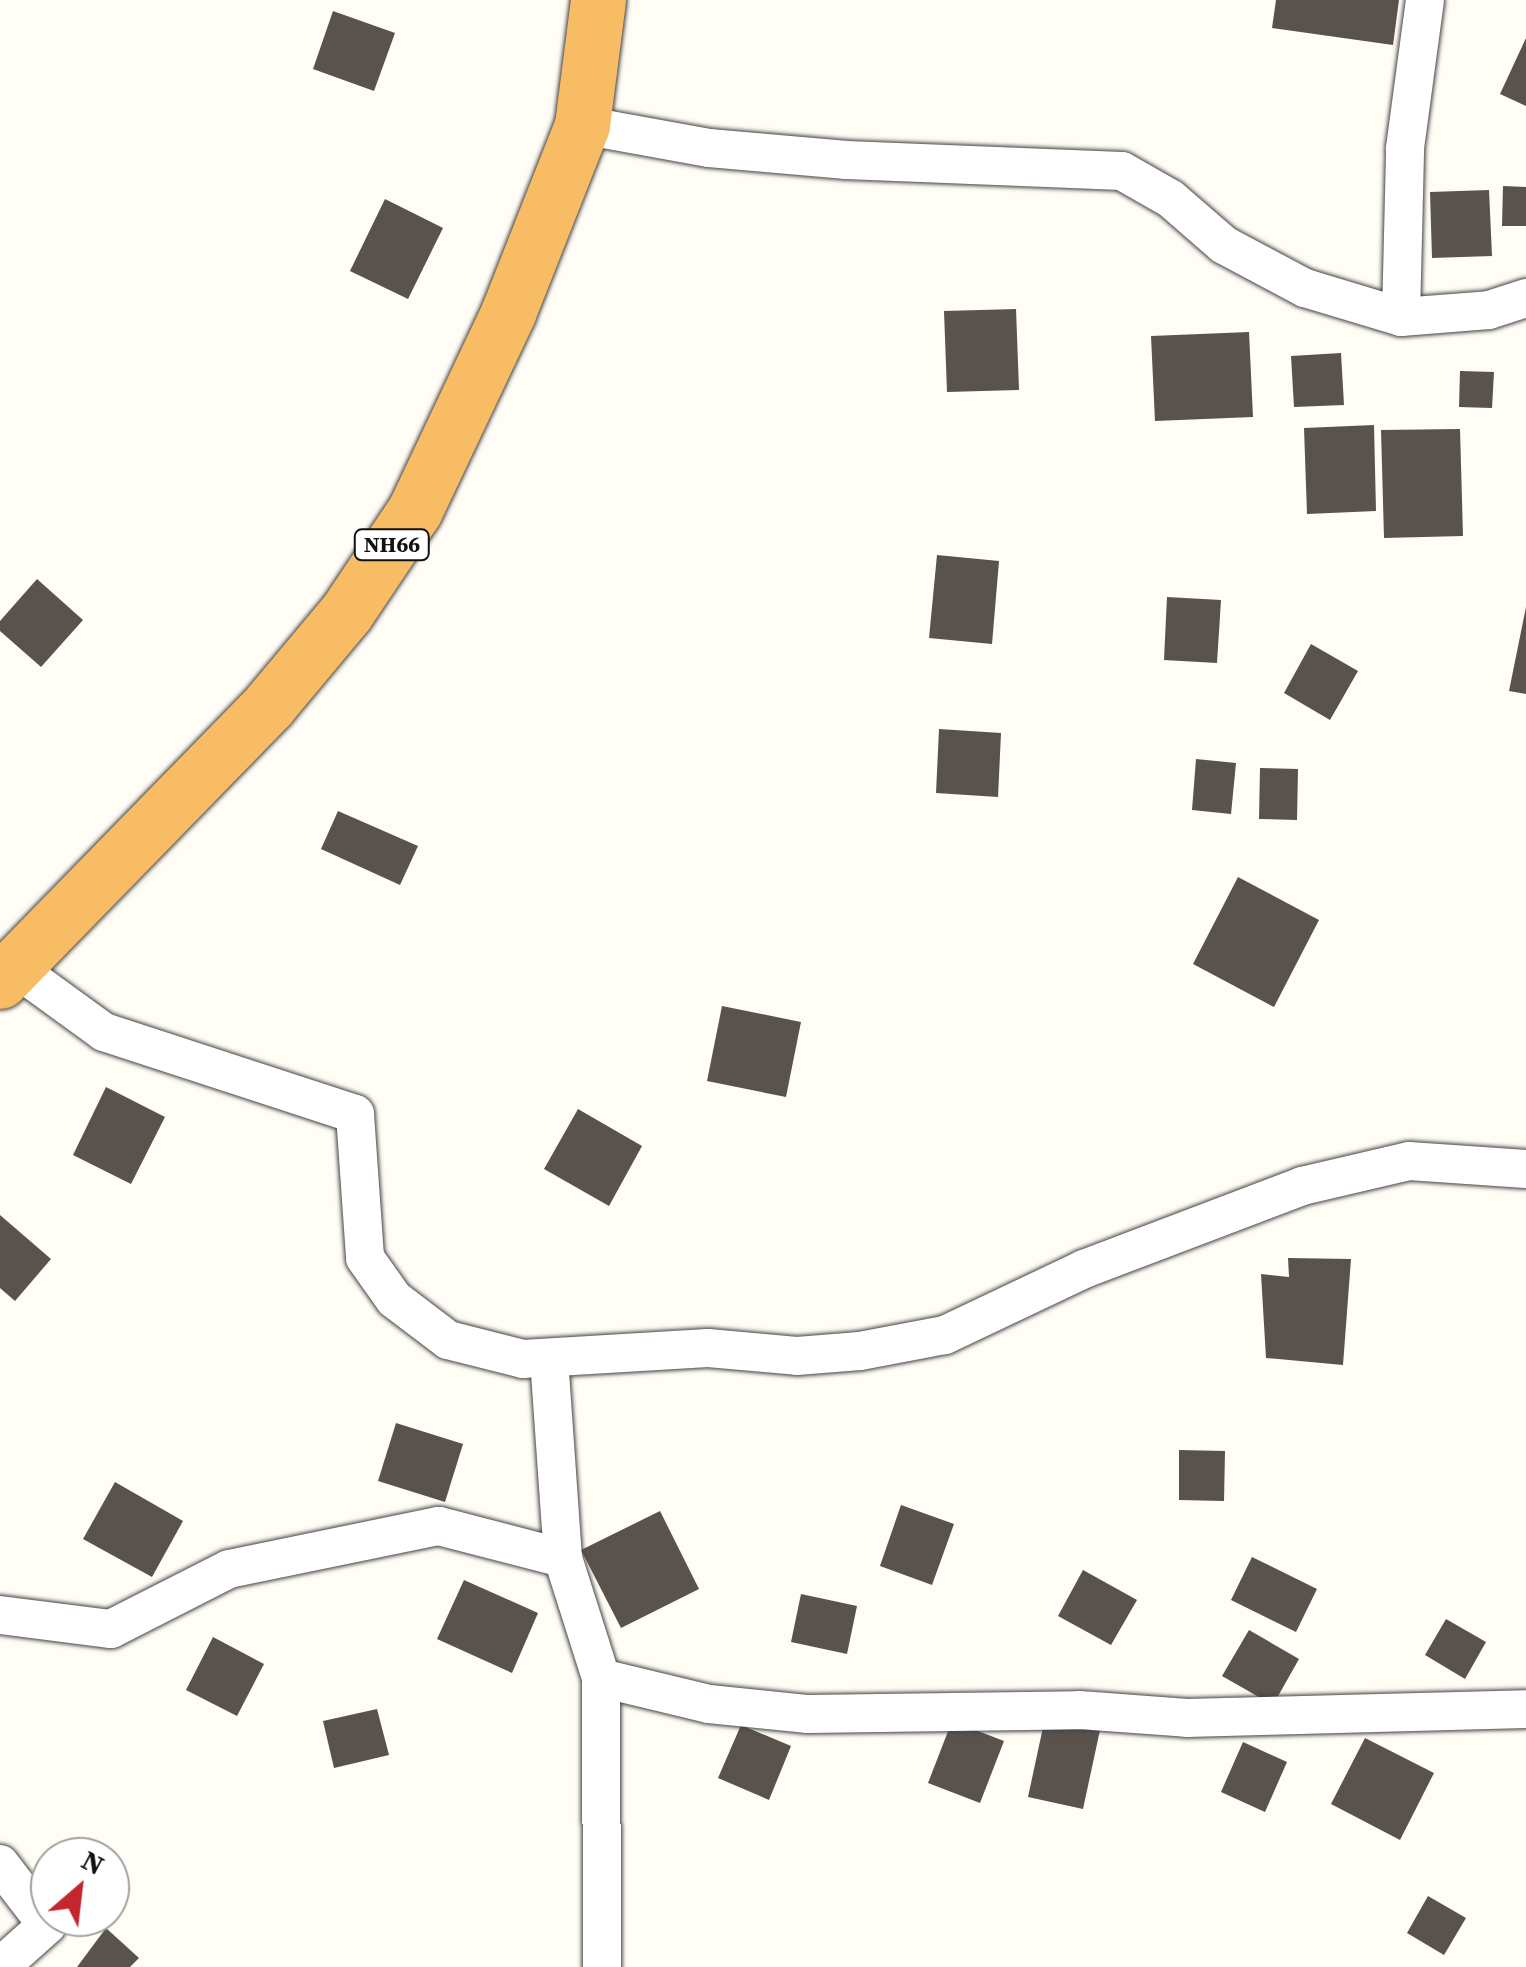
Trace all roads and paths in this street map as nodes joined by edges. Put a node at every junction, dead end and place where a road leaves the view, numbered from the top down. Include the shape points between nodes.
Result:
1 (598, 0) edge
2 (1425, 0) edge
3 (582, 125) junction
4 (1526, 298) edge
5 (1401, 318) junction
6 (6, 974) edge
7 (1526, 1169) edge
8 (550, 1358) junction
9 (563, 1558) junction
10 (0, 1614) edge
11 (601, 1678) junction
12 (1526, 1709) edge
13 (0, 1864) edge
14 (0, 1967) edge
15 (602, 1967) edge

1 - 3 highway, NH66
2 - 5 street via 1405,148
3 - 5 street via 709,148 846,160 1122,170 1171,199 1224,245 1305,288
3 - 6 highway, NH66 via 508,313 406,525 346,613 269,705
4 - 5 street via 1489,310
6 - 8 street via 104,1032 356,1114 365,1258 394,1299 448,1340 523,1359
7 - 8 street via 1409,1161 1302,1186 1084,1269 945,1335 797,1356 708,1348
8 - 9 street
9 - 10 street via 440,1526 229,1569 111,1629
9 - 11 street
11 - 12 street via 709,1704 808,1714 1078,1710 1186,1718
11 - 15 street
13 - 14 street via 47,1925

